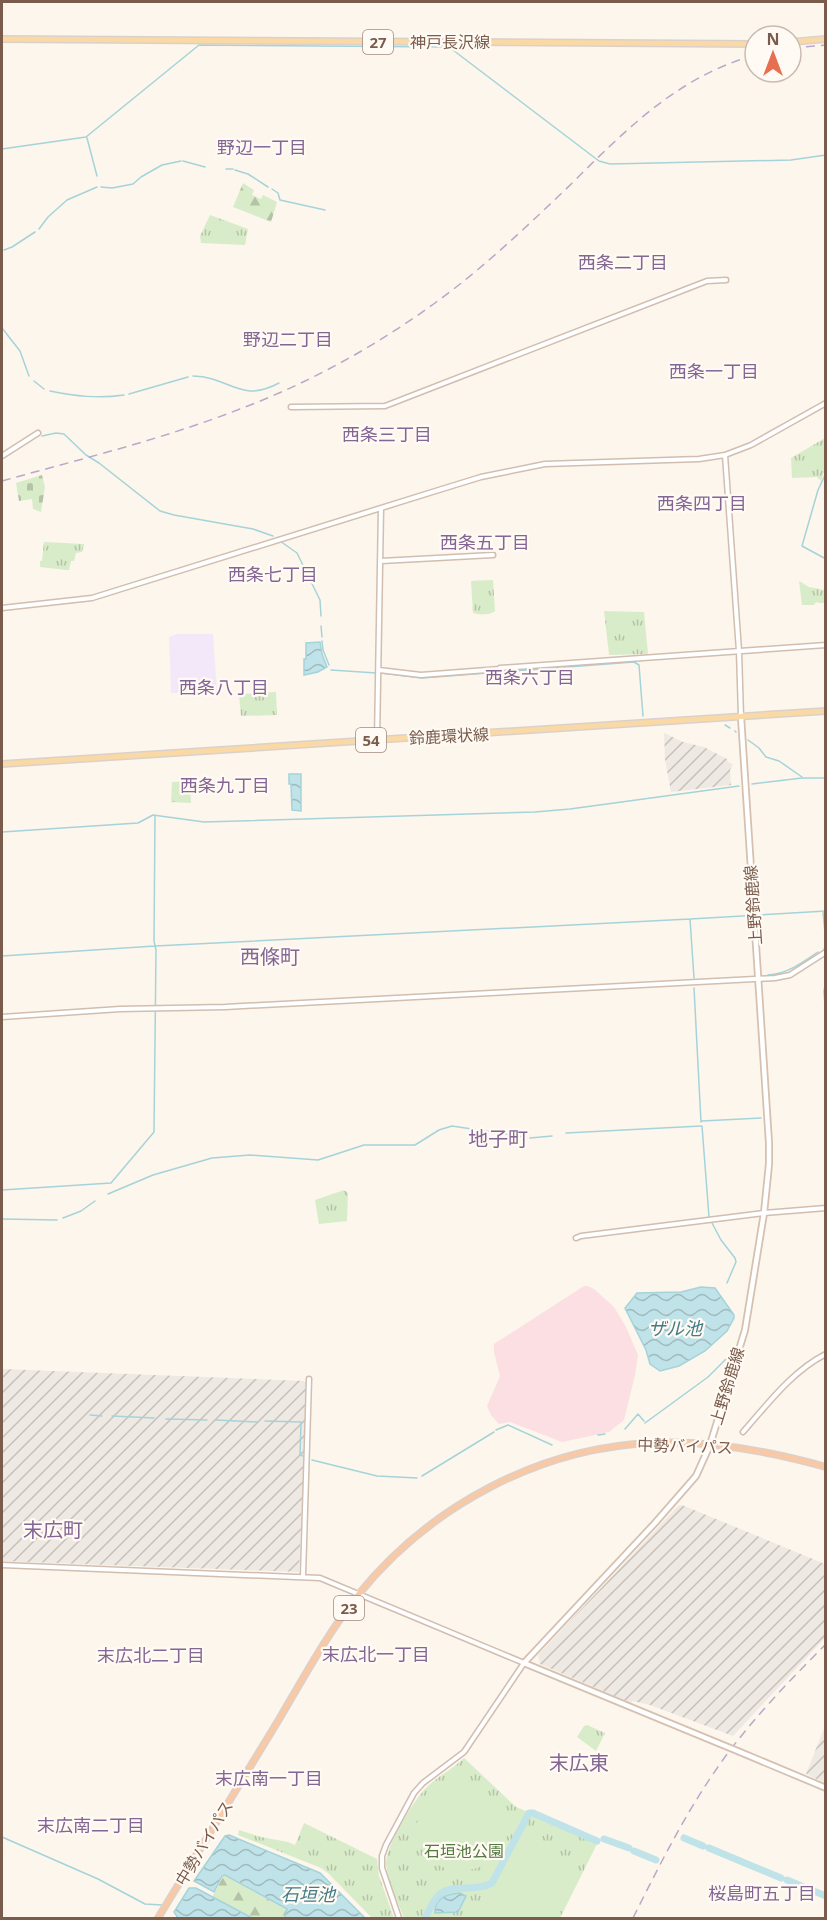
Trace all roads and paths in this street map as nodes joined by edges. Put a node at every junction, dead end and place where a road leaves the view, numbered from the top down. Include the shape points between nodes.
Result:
1 (2, 39) edge
2 (825, 39) edge
3 (803, 41) edge
4 (743, 45) edge
5 (726, 280) dead end
6 (825, 403) edge
7 (291, 407) dead end
8 (38, 433) dead end
9 (725, 455) junction
10 (2, 456) edge
11 (381, 508) junction
12 (493, 555) dead end
13 (381, 561) junction
14 (2, 608) edge
15 (825, 645) edge
16 (739, 651) junction
17 (379, 673) junction
18 (825, 711) edge
19 (741, 717) junction
20 (377, 740) junction
21 (2, 764) edge
22 (825, 952) edge
23 (758, 979) junction
24 (2, 1017) edge
25 (825, 1208) edge
26 (764, 1214) junction
27 (576, 1238) dead end
28 (825, 1354) edge
29 (309, 1379) dead end
30 (743, 1432) dead end
31 (710, 1444) junction
32 (825, 1467) edge
33 (2, 1565) edge
34 (303, 1576) junction
35 (359, 1594) junction
36 (525, 1663) junction
37 (825, 1788) edge
38 (158, 1918) edge
39 (399, 1918) edge

1 - 4 main road, 神戸長沢線 / 27
2 - 3 main road
5 - 7 street via 706,281 385,406
6 - 9 street via 751,445
8 - 10 street
9 - 11 street via 536,465 481,477
9 - 16 street
11 - 13 street
11 - 14 street via 92,598
12 - 13 street
13 - 17 street
15 - 16 street
16 - 17 street via 421,675
16 - 19 street
17 - 20 street
18 - 19 main road, 鈴鹿環状線 / 54
19 - 20 main road, 鈴鹿環状線 / 54
19 - 23 main road, 上野鈴鹿線
20 - 21 main road, 鈴鹿環状線 / 54
22 - 23 street via 790,975
23 - 24 street
23 - 26 main road, 上野鈴鹿線 via 769,1143
25 - 26 street
26 - 27 street
26 - 31 main road, 上野鈴鹿線 via 745,1330
28 - 30 street via 796,1376
29 - 34 street
31 - 32 highway, 中勢バイパス / 23 via 751,1449
31 - 35 highway, 中勢バイパス / 23 via 650,1443 586,1452 511,1477 462,1503 402,1548
31 - 36 main road, 上野鈴鹿線 via 691,1485
33 - 34 street
34 - 35 street via 320,1578
35 - 36 street
35 - 38 highway, 中勢バイパス / 23
36 - 37 main road, bridge
36 - 39 street via 464,1752 414,1792 386,1845 382,1868

